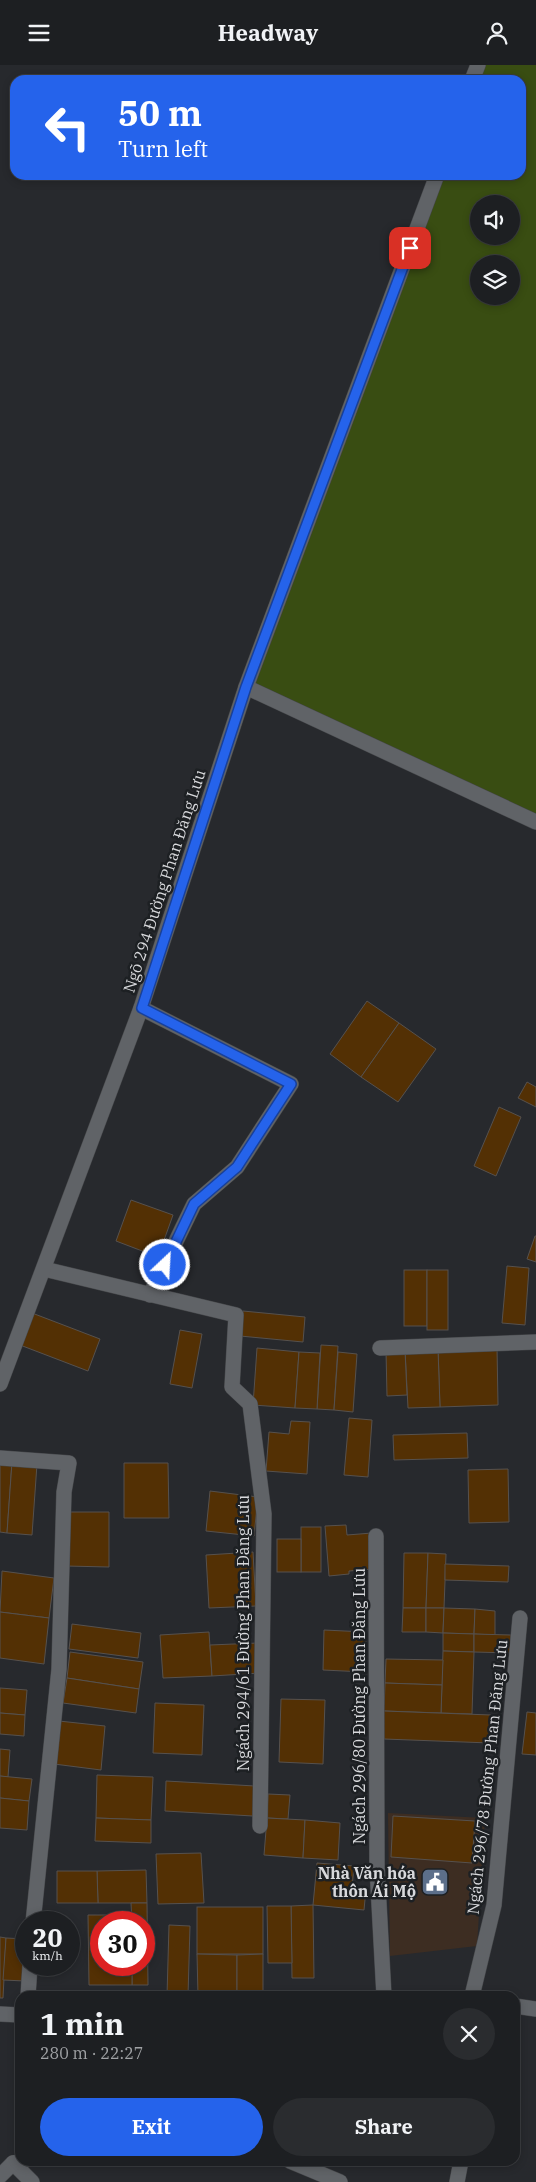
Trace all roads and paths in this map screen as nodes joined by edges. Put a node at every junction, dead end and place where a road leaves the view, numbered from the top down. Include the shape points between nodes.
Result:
1 (435, 180) edge
2 (246, 687) junction
3 (536, 822) edge
4 (142, 1008) junction
5 (44, 1269) junction
6 (150, 1295) junction
7 (536, 1342) edge
8 (380, 1349) dead end
9 (0, 1384) edge
10 (0, 1458) edge
11 (376, 1536) dead end
12 (520, 1618) dead end
13 (260, 1827) dead end
14 (35, 1911) edge
15 (29, 1976) edge
16 (28, 1991) edge
17 (384, 1991) edge
18 (473, 1991) edge
19 (520, 2007) edge
20 (536, 2009) edge
21 (0, 2014) edge
22 (15, 2015) edge
23 (15, 2164) edge
24 (21, 2166) edge
25 (302, 2166) edge
26 (460, 2166) edge
27 (0, 2176) edge
28 (32, 2182) edge
29 (340, 2182) edge
30 (458, 2182) edge

1 - 2 street, Ngõ 294 Đường Phan Đăng Lưu
2 - 3 street
2 - 4 street, Ngõ 294 Đường Phan Đăng Lưu
4 - 5 street, Ngõ 294 Đường Phan Đăng Lưu
4 - 6 street via 291,1084 237,1167 194,1204
5 - 6 street, Ngách 294/61 Đường Phan Đăng Lưu
5 - 9 street, Ngõ 294 Đường Phan Đăng Lưu
6 - 13 street, Ngách 294/61 Đường Phan Đăng Lưu via 236,1315 232,1387 250,1404 264,1514
7 - 8 street
10 - 14 street via 69,1463 64,1492 59,1669
11 - 17 street, Ngách 296/80 Đường Phan Đăng Lưu via 377,1867
12 - 18 street, Ngách 296/78 Đường Phan Đăng Lưu via 494,1905
15 - 16 street
19 - 20 street
21 - 22 street
23 - 27 street
24 - 28 street
25 - 29 street
26 - 30 street

